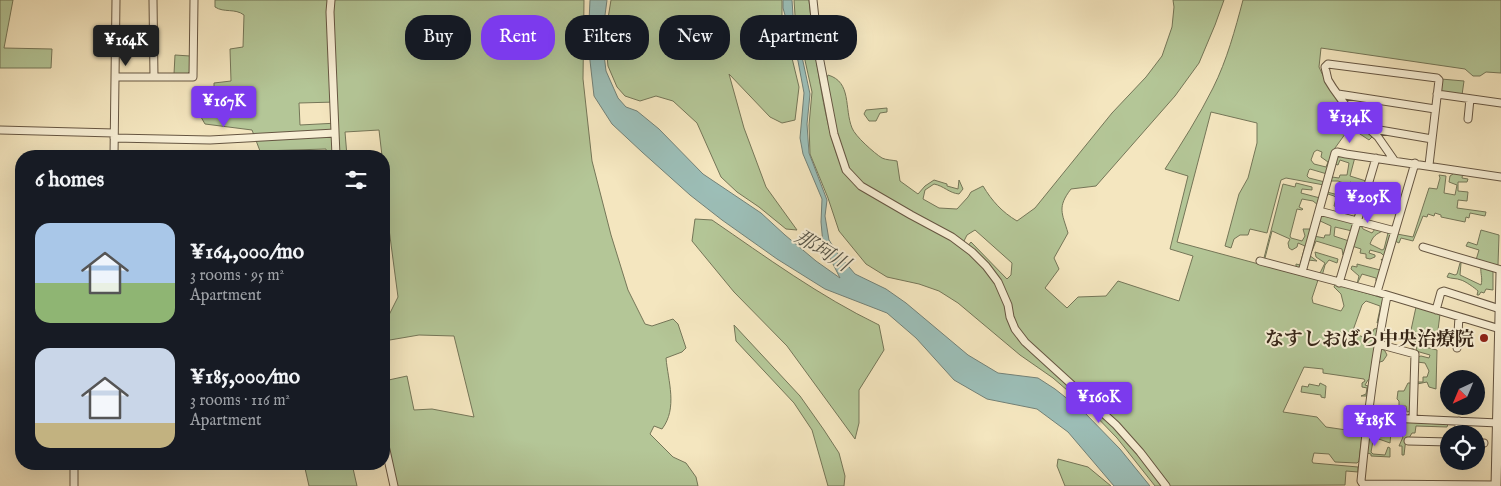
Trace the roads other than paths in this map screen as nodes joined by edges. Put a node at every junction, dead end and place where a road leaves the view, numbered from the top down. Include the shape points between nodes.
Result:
1 (116, 0) edge
2 (153, 0) edge
3 (194, 0) edge
4 (331, 0) edge
5 (813, 0) edge
6 (115, 77) junction
7 (154, 77) junction
8 (1338, 94) junction
9 (1437, 94) junction
10 (1470, 99) junction
11 (1501, 103) edge
12 (1436, 109) junction
13 (1468, 119) dead end
14 (1367, 128) junction
15 (0, 130) edge
16 (334, 134) junction
17 (114, 136) junction
18 (1432, 139) junction
19 (114, 150) edge
20 (335, 150) edge
21 (1376, 158) junction
22 (1394, 160) junction
23 (1415, 163) junction
24 (1429, 165) junction
25 (1501, 177) edge
26 (1319, 211) junction
27 (1357, 222) junction
28 (1395, 231) junction
29 (1423, 247) dead end
30 (1260, 261) dead end
31 (1302, 272) junction
32 (1501, 272) edge
33 (1339, 282) junction
34 (1377, 292) junction
35 (1387, 296) junction
36 (1500, 308) edge
37 (1436, 310) junction
38 (1459, 317) junction
39 (1500, 327) edge
40 (1378, 344) junction
41 (1457, 348) dead end
42 (1367, 418) junction
43 (1414, 419) junction
44 (1459, 421) junction
45 (1498, 423) junction
46 (1459, 425) edge
47 (1408, 440) dead end
48 (1440, 442) edge
49 (1499, 460) edge
50 (390, 468) edge
51 (74, 470) edge
52 (1424, 485) edge
53 (74, 486) edge
54 (394, 486) edge
55 (1166, 486) edge
56 (1496, 486) edge

1 - 6 street
2 - 7 street
3 - 7 street via 193,78
4 - 16 street
5 - 55 street via 834,134 846,170 861,186 952,237 972,252 998,282 1015,329 1025,342 1116,425
6 - 7 street
6 - 17 street
8 - 9 street via 1325,72 1328,64 1436,78 1439,80
8 - 12 street
8 - 14 street
9 - 10 street
9 - 12 street
10 - 11 street
10 - 13 street
12 - 18 street
14 - 18 street
14 - 22 street via 1378,137
15 - 17 street
16 - 17 street via 210,140
16 - 20 street
17 - 19 street
18 - 24 street
21 - 22 street
21 - 26 street via 1335,153
21 - 27 street
22 - 23 street
23 - 24 street
23 - 28 street
24 - 25 street
26 - 27 street
26 - 31 street
27 - 28 street
27 - 33 street
28 - 34 street
29 - 32 street
30 - 31 street
31 - 33 street
32 - 36 street
33 - 34 street
34 - 35 street
35 - 37 street
35 - 40 street
36 - 37 street via 1444,291
36 - 39 street
37 - 38 street
38 - 39 street
38 - 41 street
39 - 45 street
40 - 42 street
40 - 43 street via 1415,354
42 - 43 street
42 - 52 street via 1361,482
43 - 44 street
44 - 45 street
44 - 46 street
45 - 49 street
47 - 48 street
49 - 56 street
50 - 54 street
51 - 53 street
52 - 56 street

